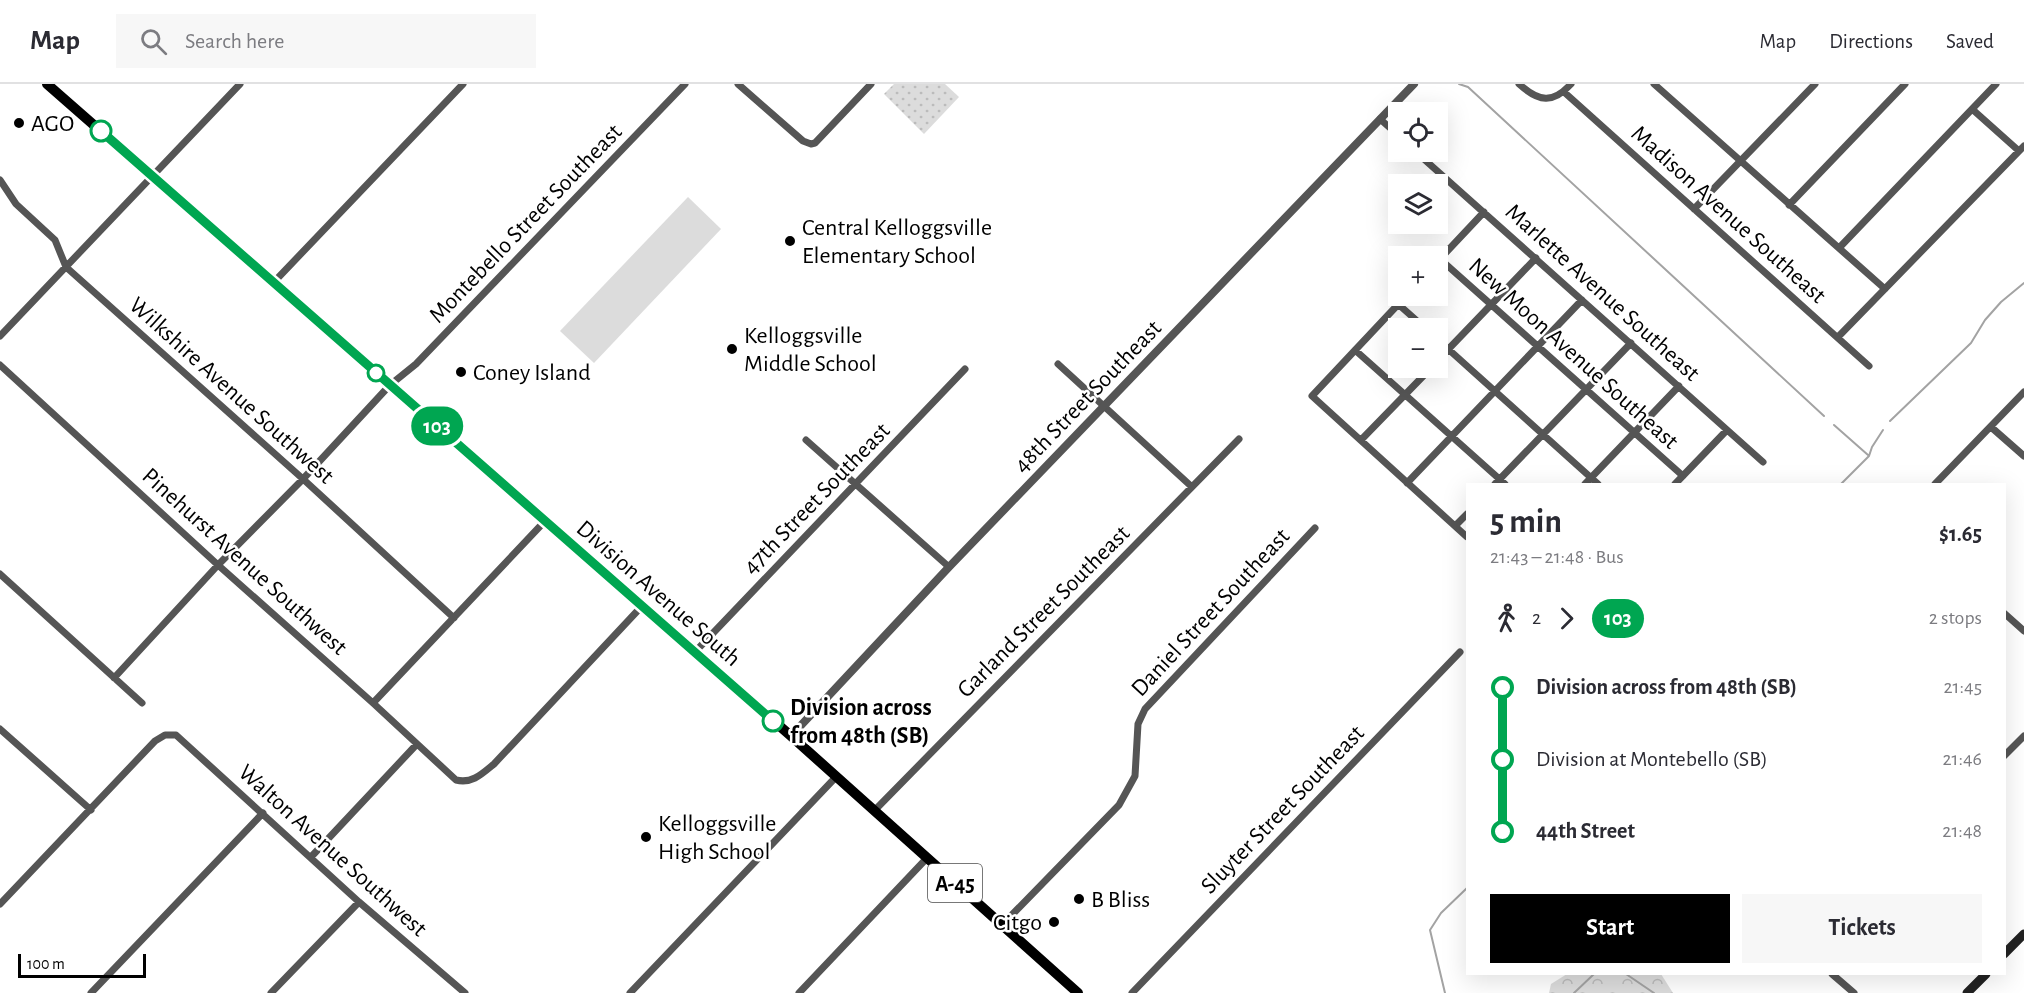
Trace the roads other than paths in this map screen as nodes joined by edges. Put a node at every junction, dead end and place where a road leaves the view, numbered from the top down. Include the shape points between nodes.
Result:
1 (47, 84) edge
2 (240, 84) edge
3 (463, 84) edge
4 (685, 84) edge
5 (738, 84) edge
6 (871, 84) edge
7 (1414, 84) edge
8 (1520, 84) edge
9 (1571, 84) edge
10 (1654, 84) edge
11 (1815, 84) edge
12 (1905, 84) edge
13 (1996, 84) edge
14 (1564, 92) junction
15 (1972, 109) junction
16 (1380, 119) junction
17 (1388, 126) edge
18 (2021, 148) edge
19 (1740, 161) junction
20 (1427, 162) edge
21 (153, 176) junction
22 (0, 180) edge
23 (1789, 205) junction
24 (1694, 209) junction
25 (1484, 212) junction
26 (1839, 248) junction
27 (1448, 250) edge
28 (1536, 258) junction
29 (66, 267) junction
30 (1448, 269) edge
31 (274, 282) junction
32 (1885, 289) junction
33 (1582, 300) junction
34 (1491, 305) junction
35 (1396, 306) edge
36 (1400, 306) edge
37 (1414, 318) edge
38 (0, 336) edge
39 (1838, 337) junction
40 (1630, 343) junction
41 (1538, 347) junction
42 (1448, 349) joint
43 (1355, 350) junction
44 (1058, 364) dead end
45 (0, 365) edge
46 (1869, 366) dead end
47 (965, 369) dead end
48 (1421, 378) edge
49 (390, 385) junction
50 (1679, 386) junction
51 (1586, 389) junction
52 (1495, 392) junction
53 (2024, 392) edge
54 (1405, 395) junction
55 (1104, 408) junction
56 (1991, 427) junction
57 (1727, 430) junction
58 (1635, 432) junction
59 (1543, 435) junction
60 (1452, 437) junction
61 (1239, 439) dead end
62 (806, 440) dead end
63 (1360, 440) junction
64 (2024, 456) edge
65 (1763, 462) dead end
66 (1683, 476) junction
67 (1591, 478) junction
68 (303, 479) junction
69 (1407, 483) junction
70 (1500, 483) edge
71 (1586, 483) edge
72 (1597, 483) edge
73 (1676, 483) edge
74 (1936, 483) edge
75 (855, 484) junction
76 (1192, 487) junction
77 (1466, 515) edge
78 (545, 521) junction
79 (1455, 526) junction
80 (1315, 528) dead end
81 (1466, 536) edge
82 (218, 565) junction
83 (949, 567) junction
84 (0, 574) edge
85 (642, 606) junction
86 (2006, 615) edge
87 (454, 618) junction
88 (2024, 631) edge
89 (1460, 652) dead end
90 (694, 653) junction
91 (114, 678) junction
92 (142, 703) dead end
93 (373, 703) junction
94 (0, 729) edge
95 (790, 736) junction
96 (2024, 736) edge
97 (417, 744) junction
98 (2006, 754) edge
99 (835, 778) junction
100 (91, 810) junction
101 (874, 811) junction
102 (263, 813) junction
103 (311, 857) junction
104 (927, 858) junction
105 (359, 902) junction
106 (0, 904) edge
107 (1002, 926) junction
108 (2024, 934) edge
109 (2006, 952) edge
110 (1833, 975) edge
111 (1985, 975) edge
112 (458, 987) junction
113 (91, 993) edge
114 (271, 993) edge
115 (452, 993) edge
116 (465, 993) edge
117 (630, 993) edge
118 (799, 993) edge
119 (1078, 993) edge
120 (1132, 993) edge
121 (1854, 993) edge
122 (1967, 993) edge

1 - 21 main road, Division Avenue South / A-45
2 - 21 street
3 - 31 street
4 - 49 street, Montebello Street Southeast via 416,364
5 - 6 street via 811,144
7 - 16 street, 48th Street Southeast
8 - 14 street via 1546,99
9 - 14 street
10 - 19 street
11 - 19 street
12 - 23 street
13 - 15 street
14 - 24 street, Madison Avenue Southeast
15 - 18 street
15 - 26 street
16 - 17 street
16 - 55 street, 48th Street Southeast
18 - 32 street
19 - 23 street
19 - 24 street
20 - 25 street, Marlette Avenue Southeast
21 - 29 street
21 - 31 main road, Division Avenue South / A-45
22 - 29 street, Wilkshire Avenue Southwest via 16,204 55,240
23 - 26 street
24 - 39 street, Madison Avenue Southeast
25 - 27 street
25 - 28 street, Marlette Avenue Southeast
26 - 32 street
28 - 33 street, Marlette Avenue Southeast
28 - 34 street
29 - 38 street
29 - 68 street, Wilkshire Avenue Southwest
30 - 34 street, New Moon Avenue Southeast
31 - 49 main road, Division Avenue South / A-45
32 - 39 street
33 - 40 street, Marlette Avenue Southeast
33 - 41 street
34 - 41 street, New Moon Avenue Southeast
34 - 42 street
35 - 43 street
36 - 37 street
39 - 46 street, Madison Avenue Southeast
40 - 50 street, Marlette Avenue Southeast
40 - 51 street
41 - 51 street, New Moon Avenue Southeast
41 - 52 street
42 - 52 street
43 - 54 street
43 - 63 street via 1312,396
44 - 55 street
45 - 82 street, Pinehurst Avenue Southwest
47 - 75 street, 47th Street Southeast
48 - 54 street
49 - 68 street, Montebello Street Southeast
49 - 78 main road, Division Avenue South / A-45
50 - 57 street, Marlette Avenue Southeast
50 - 58 street
51 - 58 street, New Moon Avenue Southeast
51 - 59 street
52 - 59 street
52 - 60 street
53 - 56 street
54 - 60 street
54 - 63 street
55 - 76 street
55 - 83 street, 48th Street Southeast
56 - 64 street
56 - 74 street
57 - 65 street, Marlette Avenue Southeast
57 - 66 street
58 - 66 street, New Moon Avenue Southeast
58 - 67 street
59 - 67 street
59 - 70 street
60 - 69 street
60 - 70 street
61 - 76 street, Garland Street Southeast
62 - 75 street
63 - 69 street
66 - 73 street
67 - 71 street
67 - 72 street
68 - 82 street, Montebello Street Southeast
68 - 87 street, Wilkshire Avenue Southwest
69 - 79 street
75 - 83 street
75 - 90 street, 47th Street Southeast
76 - 101 street, Garland Street Southeast
77 - 79 street
78 - 85 main road, Division Avenue South / A-45
78 - 87 street
79 - 81 street
80 - 107 street, Daniel Street Southeast via 1145,709 1138,724 1135,776 1119,805
82 - 91 street, Montebello Street Southeast
82 - 93 street, Pinehurst Avenue Southwest
83 - 95 street, 48th Street Southeast
84 - 91 street
85 - 90 main road, Division Avenue South / A-45
85 - 97 street, Pinehurst Avenue Southwest via 479,777 465,782 456,780
86 - 88 street
87 - 93 street
89 - 120 street, Sluyter Street Southeast
90 - 95 main road, Division Avenue South / A-45
91 - 92 street
93 - 97 street, Pinehurst Avenue Southwest
94 - 100 street
95 - 99 main road, Division Avenue South / A-45
96 - 98 street
97 - 103 street
99 - 101 main road, Division Avenue South / A-45
99 - 117 street
100 - 102 street, Walton Avenue Southwest via 155,741 165,735 176,735
100 - 106 street
101 - 104 main road, Division Avenue South / A-45
102 - 103 street, Walton Avenue Southwest
102 - 113 street
103 - 105 street, Walton Avenue Southwest
104 - 107 main road, Division Avenue South / A-45
104 - 118 street
105 - 112 street, Walton Avenue Southwest
105 - 114 street
107 - 119 main road, Division Avenue South / A-45
108 - 109 main road
110 - 121 street
111 - 122 main road
112 - 115 street
112 - 116 street, Walton Avenue Southwest

